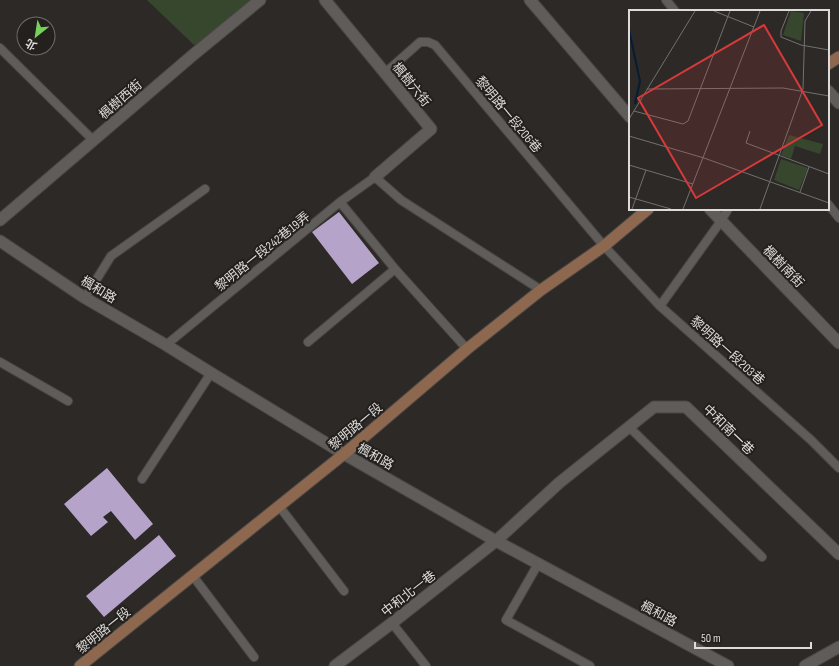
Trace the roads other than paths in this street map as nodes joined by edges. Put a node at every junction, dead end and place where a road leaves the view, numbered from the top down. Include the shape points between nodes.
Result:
1 (260, 0) edge
2 (325, 0) edge
3 (530, 0) edge
4 (666, 0) edge
5 (674, 10) edge
6 (0, 48) edge
7 (839, 56) edge
8 (829, 63) edge
9 (385, 73) junction
10 (829, 92) edge
11 (839, 103) edge
12 (629, 116) edge
13 (93, 140) junction
14 (375, 177) junction
15 (205, 189) dead end
16 (340, 202) junction
17 (829, 205) edge
18 (647, 210) edge
19 (711, 210) edge
20 (727, 210) edge
21 (839, 218) edge
22 (0, 220) edge
23 (721, 221) junction
24 (0, 241) edge
25 (604, 246) junction
26 (395, 269) junction
27 (541, 290) junction
28 (84, 298) junction
29 (660, 306) junction
30 (308, 342) dead end
31 (839, 343) edge
32 (166, 345) junction
33 (467, 349) junction
34 (0, 362) edge
35 (210, 373) junction
36 (68, 401) dead end
37 (629, 427) junction
38 (344, 454) junction
39 (839, 468) edge
40 (142, 479) dead end
41 (279, 506) junction
42 (496, 541) junction
43 (839, 554) edge
44 (762, 557) dead end
45 (538, 564) junction
46 (193, 576) junction
47 (344, 591) dead end
48 (392, 623) junction
49 (839, 647) edge
50 (254, 657) dead end
51 (80, 666) edge
52 (335, 666) edge
53 (426, 666) edge
54 (590, 666) edge
55 (728, 666) edge
56 (805, 666) edge

1 - 13 street, 楓樹西街
2 - 9 street, 楓樹六街
3 - 12 street
4 - 5 lane
6 - 13 lane
7 - 8 main road
9 - 14 street, 楓樹六街 via 431,129
9 - 25 lane, 黎明路一段206巷 via 420,42 435,45
10 - 11 street
13 - 22 street, 楓樹西街
14 - 16 lane, 黎明路一段242巷19弄
14 - 27 lane via 401,200
15 - 28 lane via 111,256
16 - 26 lane
16 - 32 lane, 黎明路一段242巷19弄
17 - 21 lane
18 - 25 main road, 黎明路一段
19 - 23 street, 楓樹南街
20 - 23 lane
23 - 29 lane
23 - 31 street, 楓樹南街
24 - 28 street, 楓和路
25 - 27 main road, 黎明路一段
25 - 29 lane, 黎明路一段203巷
26 - 30 lane
26 - 33 lane
27 - 33 main road, 黎明路一段
28 - 32 street, 楓和路
29 - 39 lane, 黎明路一段203巷
32 - 35 street, 楓和路
33 - 38 main road, 黎明路一段
34 - 36 lane
35 - 38 street, 楓和路
35 - 40 lane
37 - 42 street, 中和南一巷 via 559,483
37 - 43 street, 中和南一巷 via 654,407 686,407
37 - 44 lane
38 - 41 main road, 黎明路一段
38 - 42 street, 楓和路
41 - 46 main road, 黎明路一段
41 - 47 lane
42 - 45 street, 楓和路
42 - 48 street, 中和北一巷
45 - 54 lane via 506,620
45 - 55 street, 楓和路
46 - 50 lane
46 - 51 main road, 黎明路一段
48 - 52 street, 中和北一巷
48 - 53 lane
49 - 56 street

